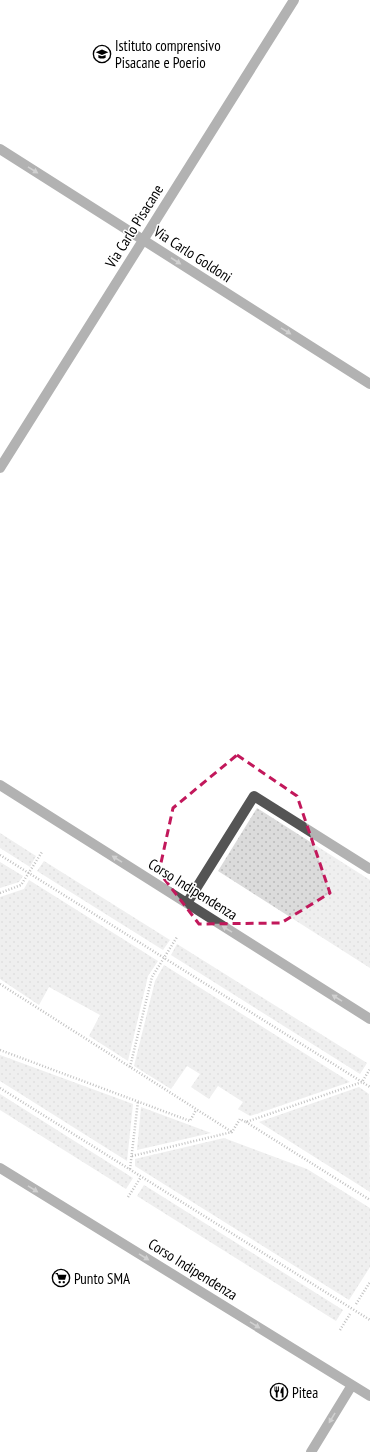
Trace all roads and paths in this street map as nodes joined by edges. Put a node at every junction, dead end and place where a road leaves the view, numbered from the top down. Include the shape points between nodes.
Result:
1 (294, 0) edge
2 (0, 149) edge
3 (143, 240) junction
4 (370, 384) edge
5 (0, 468) edge
6 (0, 785) edge
7 (42, 852) dead end
8 (0, 855) edge
9 (370, 869) edge
10 (29, 873) junction
11 (0, 893) edge
12 (187, 903) junction
13 (177, 937) dead end
14 (164, 958) junction
15 (0, 984) edge
16 (370, 1019) edge
17 (0, 1050) edge
18 (130, 1067) junction
19 (370, 1069) edge
20 (362, 1082) junction
21 (370, 1087) edge
22 (0, 1088) edge
23 (138, 1101) junction
24 (196, 1110) junction
25 (246, 1122) junction
26 (232, 1132) junction
27 (132, 1156) junction
28 (0, 1168) edge
29 (130, 1170) junction
30 (141, 1177) junction
31 (128, 1197) dead end
32 (370, 1200) edge
33 (370, 1282) edge
34 (356, 1304) dead end
35 (350, 1314) dead end
36 (370, 1320) edge
37 (340, 1330) dead end
38 (352, 1384) junction
39 (370, 1396) edge
40 (311, 1452) edge

1 - 3 street, Via Carlo Pisacane
2 -> 3 street, Via Carlo Goldoni
3 -> 4 street, Via Carlo Goldoni
3 - 5 street, Via Carlo Pisacane
12 -> 6 street, Corso Indipendenza
7 - 10 path
8 - 10 path
9 - 12 street via 254,796
10 - 11 path via 21,885
10 - 14 path
16 -> 12 street, Corso Indipendenza
13 - 14 path
14 - 18 path via 152,977
14 - 20 path
15 - 18 path
17 - 23 path
18 - 24 path
19 - 20 path
20 - 21 path
20 - 25 path
22 - 29 path
23 - 24 path via 190,1121
23 - 27 path
24 - 26 path
25 - 26 path via 240,1119
25 - 32 path
26 - 27 path
27 - 29 path
28 -> 38 street, Corso Indipendenza
29 - 30 path
30 - 31 path
30 - 36 path
33 - 34 path
35 - 37 path
38 - 39 street, Corso Indipendenza
38 -> 40 street

